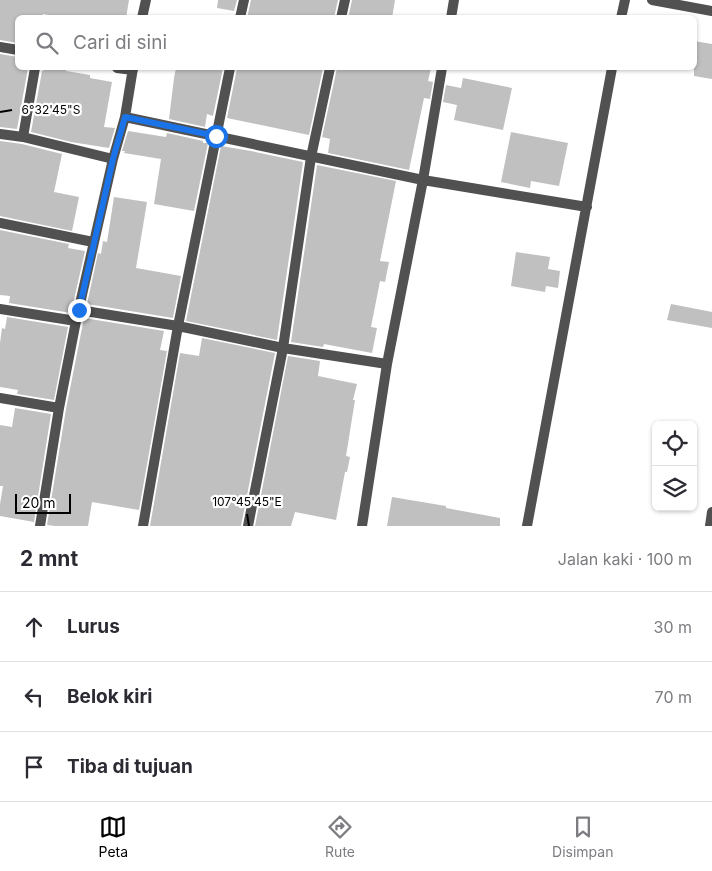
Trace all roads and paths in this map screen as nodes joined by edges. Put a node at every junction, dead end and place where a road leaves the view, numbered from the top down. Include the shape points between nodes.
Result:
1 (146, 0) edge
2 (244, 0) edge
3 (345, 0) edge
4 (454, 0) edge
5 (625, 0) edge
6 (652, 0) edge
7 (712, 12) edge
8 (143, 15) edge
9 (241, 15) edge
10 (342, 15) edge
11 (452, 15) edge
12 (622, 15) edge
13 (0, 47) edge
14 (15, 50) edge
15 (35, 70) edge
16 (133, 70) edge
17 (230, 70) edge
18 (330, 70) edge
19 (442, 70) edge
20 (612, 70) edge
21 (125, 117) junction
22 (0, 134) edge
23 (216, 136) junction
24 (23, 137) junction
25 (311, 157) junction
26 (113, 159) junction
27 (423, 180) junction
28 (587, 208) junction
29 (0, 223) edge
30 (93, 242) junction
31 (0, 309) edge
32 (79, 310) junction
33 (76, 321) junction
34 (178, 326) junction
35 (282, 348) junction
36 (387, 364) junction
37 (0, 398) edge
38 (59, 408) junction
39 (712, 512) edge
40 (40, 526) edge
41 (143, 526) edge
42 (248, 526) edge
43 (362, 526) edge
44 (527, 526) edge
45 (710, 526) edge

1 - 8 street
2 - 9 street
3 - 10 street
4 - 11 street
5 - 12 street
6 - 7 street
13 - 14 street
15 - 24 street
16 - 21 street
17 - 23 street
18 - 25 street
19 - 27 street
20 - 28 street
21 - 23 street
21 - 26 street
22 - 24 street
23 - 25 street
23 - 34 street
24 - 26 street
25 - 27 street
25 - 35 street
26 - 30 street
27 - 28 street
27 - 36 street
28 - 44 street
29 - 30 street
30 - 32 street
31 - 33 street
32 - 33 street
32 - 34 street
33 - 38 street
34 - 35 street
34 - 41 street
35 - 36 street
35 - 42 street
36 - 43 street
37 - 38 street
38 - 40 street
39 - 45 street

